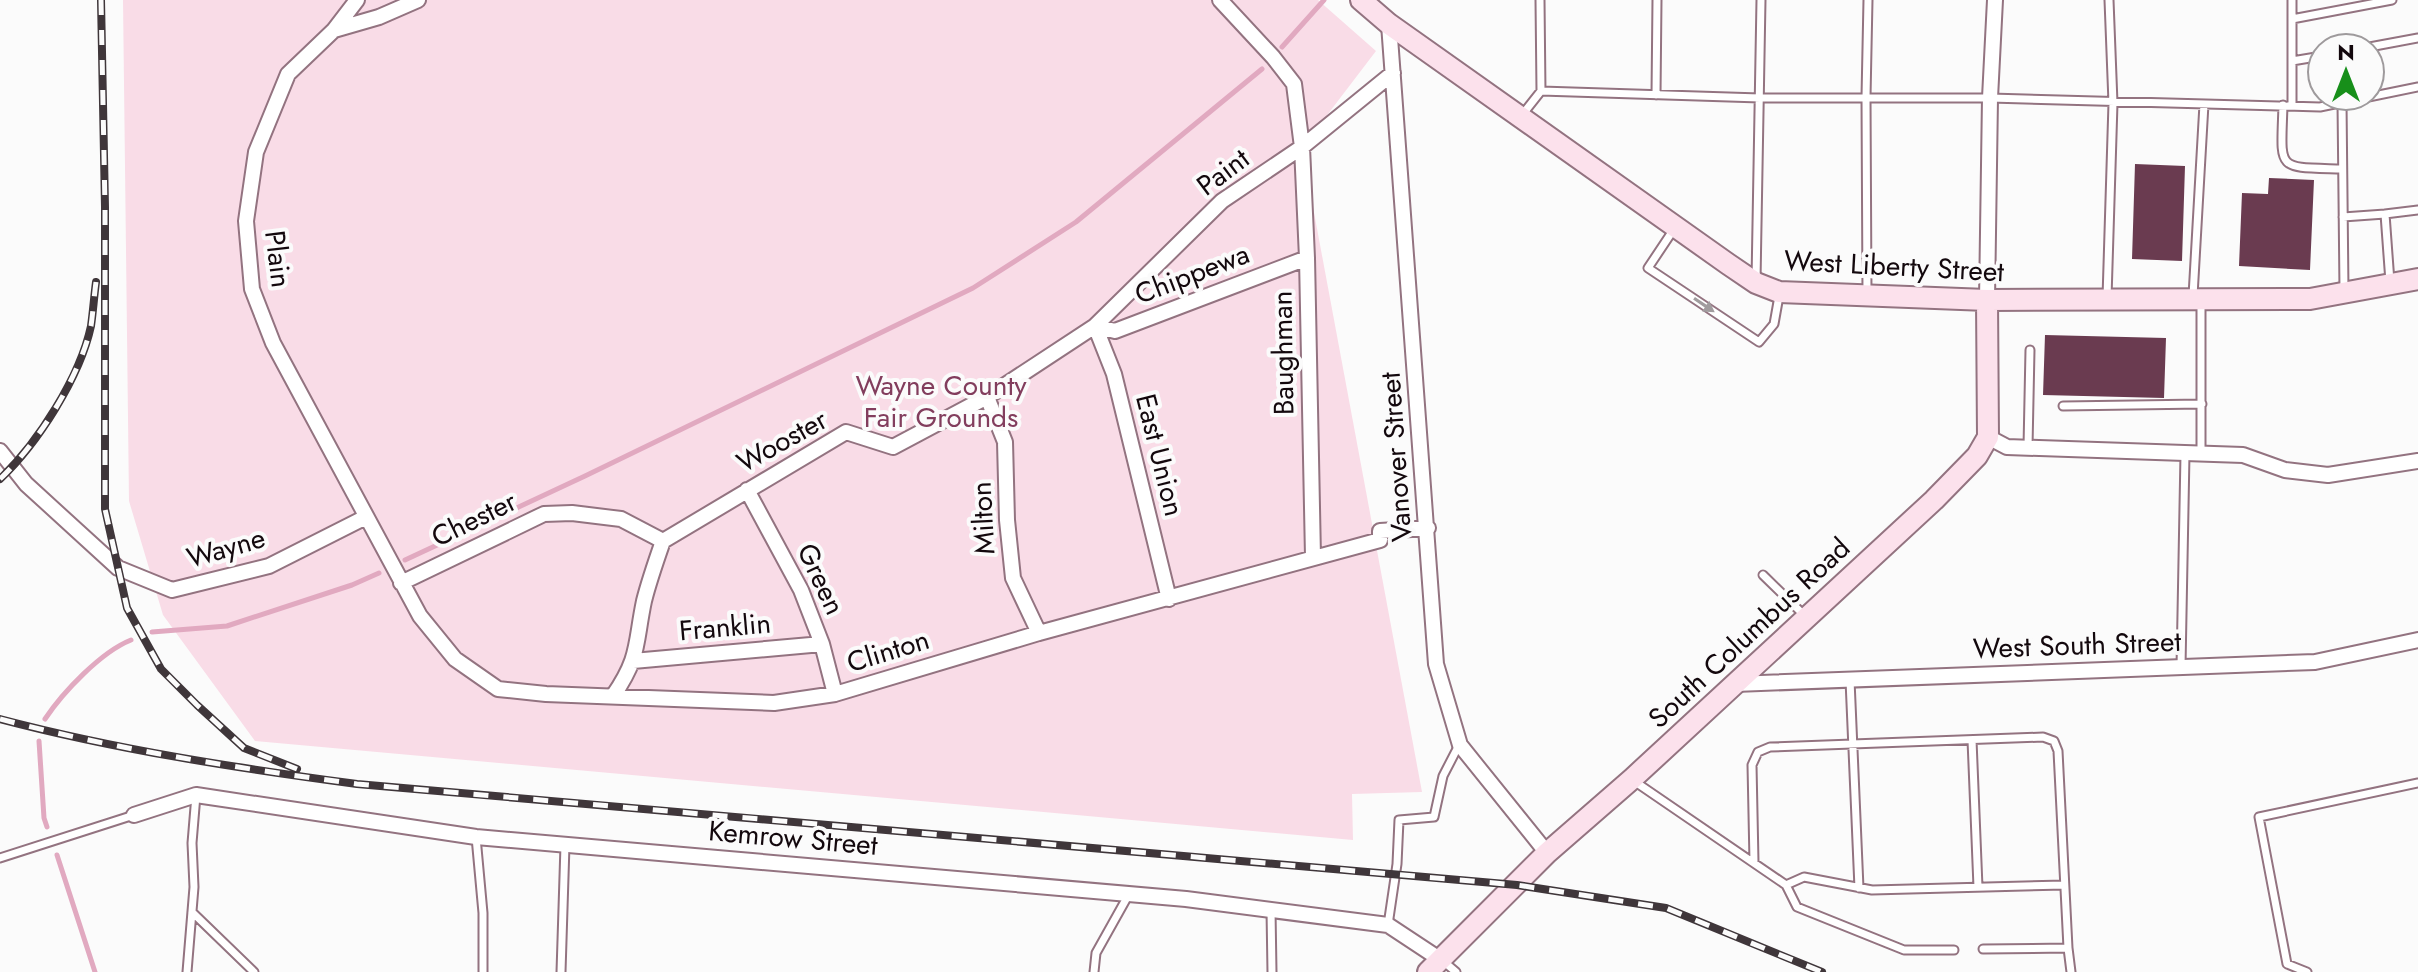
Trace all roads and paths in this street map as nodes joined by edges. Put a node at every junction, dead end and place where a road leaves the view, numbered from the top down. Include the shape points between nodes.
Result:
1 (357, 0) edge
2 (418, 0) edge
3 (1220, 0) edge
4 (1361, 0) edge
5 (1540, 0) edge
6 (1657, 0) edge
7 (1761, 0) edge
8 (1868, 0) edge
9 (1995, 0) edge
10 (2109, 0) edge
11 (2292, 0) edge
12 (2392, 0) edge
13 (2370, 2) edge
14 (2292, 19) junction
15 (1389, 24) junction
16 (334, 30) junction
17 (2418, 38) edge
18 (2386, 44) edge
19 (2306, 59) edge
20 (2292, 61) junction
21 (1393, 73) junction
22 (2418, 87) edge
23 (1541, 91) junction
24 (2386, 93) edge
25 (1656, 95) junction
26 (1866, 97) junction
27 (1760, 98) junction
28 (1990, 98) junction
29 (2113, 103) junction
30 (2204, 104) junction
31 (2288, 105) junction
32 (2306, 106) edge
33 (2342, 112) edge
34 (1520, 117) junction
35 (1302, 147) junction
36 (2342, 169) junction
37 (2418, 210) edge
38 (2385, 214) junction
39 (2343, 217) junction
40 (1675, 228) junction
41 (1307, 258) junction
42 (2418, 279) edge
43 (1756, 283) junction
44 (2390, 285) junction
45 (1779, 292) junction
46 (2344, 293) junction
47 (1867, 294) junction
48 (2107, 298) junction
49 (2197, 298) junction
50 (1987, 300) junction
51 (1095, 326) junction
52 (2030, 350) dead end
53 (987, 397) junction
54 (2202, 404) junction
55 (2063, 406) dead end
56 (1988, 437) junction
57 (2028, 447) junction
58 (0, 451) edge
59 (2185, 452) junction
60 (2201, 452) junction
61 (2418, 461) edge
62 (747, 490) junction
63 (366, 517) junction
64 (1428, 528) junction
65 (663, 541) junction
66 (1313, 557) junction
67 (1763, 575) dead end
68 (398, 578) junction
69 (1169, 599) junction
70 (1806, 618) junction
71 (1039, 633) junction
72 (2418, 640) edge
73 (822, 644) junction
74 (633, 661) junction
75 (2181, 667) junction
76 (1850, 680) junction
77 (1735, 684) junction
78 (835, 694) junction
79 (613, 696) junction
80 (1972, 740) junction
81 (1854, 744) junction
82 (1460, 745) junction
83 (1632, 779) junction
84 (2418, 783) edge
85 (196, 795) junction
86 (134, 815) joint
87 (476, 837) junction
88 (565, 845) junction
89 (1547, 853) junction
90 (0, 858) edge
91 (1754, 862) junction
92 (1786, 885) junction
93 (2064, 885) junction
94 (1978, 887) junction
95 (1859, 888) junction
96 (1129, 894) junction
97 (1271, 909) junction
98 (192, 912) junction
99 (1388, 925) junction
100 (2068, 948) junction
101 (1983, 949) dead end
102 (1954, 950) dead end
103 (1439, 969) edge
104 (187, 972) edge
105 (254, 972) edge
106 (483, 972) edge
107 (561, 972) edge
108 (1094, 972) edge
109 (1272, 972) edge
110 (2071, 972) edge
111 (2307, 972) edge

1 - 16 street, Plain
2 - 16 street
3 - 35 street, Baughman via 1294,84
4 - 15 main road, West Liberty Street
5 - 23 lane
6 - 25 lane
7 - 27 lane
8 - 26 lane
9 - 28 street
10 - 29 lane
11 - 14 lane
12 - 13 lane
13 - 14 lane
14 - 20 lane
15 - 21 street, Vanover Street
15 - 34 main road, West Liberty Street
16 - 63 street, Plain via 288,74 256,152 246,221 252,289 273,343
17 - 18 lane
19 - 20 lane
20 - 31 lane
21 - 35 street, Paint
21 - 64 street, Vanover Street
22 - 24 lane
23 - 25 lane
23 - 34 lane
25 - 27 lane
26 - 27 lane
26 - 28 lane
26 - 47 lane
27 - 43 lane
28 - 29 lane
28 - 50 street
29 - 30 lane
29 - 48 lane
30 - 31 lane
30 - 49 lane
31 - 32 lane
31 - 36 lane via 2284,161 2292,167
33 - 36 lane
34 - 40 main road, West Liberty Street
35 - 41 street, Baughman
35 - 51 street, Paint via 1222,201
36 - 39 lane
37 - 38 lane
38 - 39 lane
38 - 44 lane
39 - 46 lane
40 - 43 main road, West Liberty Street
40 -> 45 lane via 1648,268 1759,342 1774,324
41 - 51 street, Chippewa via 1115,331
41 - 66 street, Baughman
42 - 44 main road, West Liberty Street
43 - 45 main road, West Liberty Street
44 - 46 main road, West Liberty Street
45 - 47 main road, West Liberty Street
46 - 49 main road, West Liberty Street via 2310,299
47 - 50 main road, West Liberty Street
48 - 49 main road, West Liberty Street
48 - 50 main road, West Liberty Street
49 - 54 lane
50 - 56 main road
51 - 53 street, Wooster
51 - 69 street, East Union via 1114,374
52 - 57 lane
53 - 62 street, Wooster via 893,447 846,432
53 - 71 street, Milton via 1005,442 1013,578
54 - 55 lane
54 - 60 lane
56 - 57 street via 2007,447
56 - 70 main road, South Columbus Road via 1964,471
57 - 59 street
58 - 63 street, Wayne via 26,484 118,568 172,590 269,566
59 - 60 street
59 - 75 lane
60 - 61 street via 2243,455 2285,470 2328,475
62 - 65 street, Wooster
62 - 73 street, Green via 801,590
63 - 68 street, Plain
64 - 66 street, Clinton via 1380,531 1380,540
64 - 82 street, Vanover Street via 1436,664
65 - 68 street, Chester via 621,519 544,514
65 - 74 street
66 - 69 street, Clinton
67 - 70 lane
68 - 79 street, Clinton via 455,659 498,689
69 - 71 street, Clinton
70 - 77 main road, South Columbus Road
71 - 78 street, Clinton
72 - 75 street, West South Street via 2315,662
73 - 74 street, Franklin
73 - 78 street, Green
74 - 79 street
75 - 76 street, West South Street
76 - 77 street, West South Street
76 - 81 lane
77 - 83 main road, South Columbus Road
78 - 79 street, Clinton via 774,703
80 - 81 lane
80 - 93 lane via 2054,741
80 - 94 lane
81 - 91 lane via 1758,752 1752,765
81 - 95 lane
82 - 89 street, Vanover Street
82 - 99 lane via 1443,776 1434,817 1399,820
83 - 89 main road, South Columbus Road
83 - 91 lane
84 - 111 lane via 2259,817 2287,964
85 - 86 street, Kemrow Street
85 - 87 street, Kemrow Street
85 - 98 lane
86 - 90 lane
87 - 88 street, Kemrow Street
87 - 106 lane
88 - 96 street, Kemrow Street
88 - 107 lane
89 - 103 main road, South Columbus Road
91 - 92 lane
92 - 95 lane via 1804,877
92 - 102 lane via 1797,907 1904,950
93 - 94 lane
93 - 100 lane
94 - 95 lane
96 - 97 street, Kemrow Street
96 - 108 lane via 1096,953
97 - 99 street, Kemrow Street
97 - 109 lane
98 - 104 lane
98 - 105 lane
99 - 103 street, Kemrow Street
100 - 101 lane
100 - 110 lane

